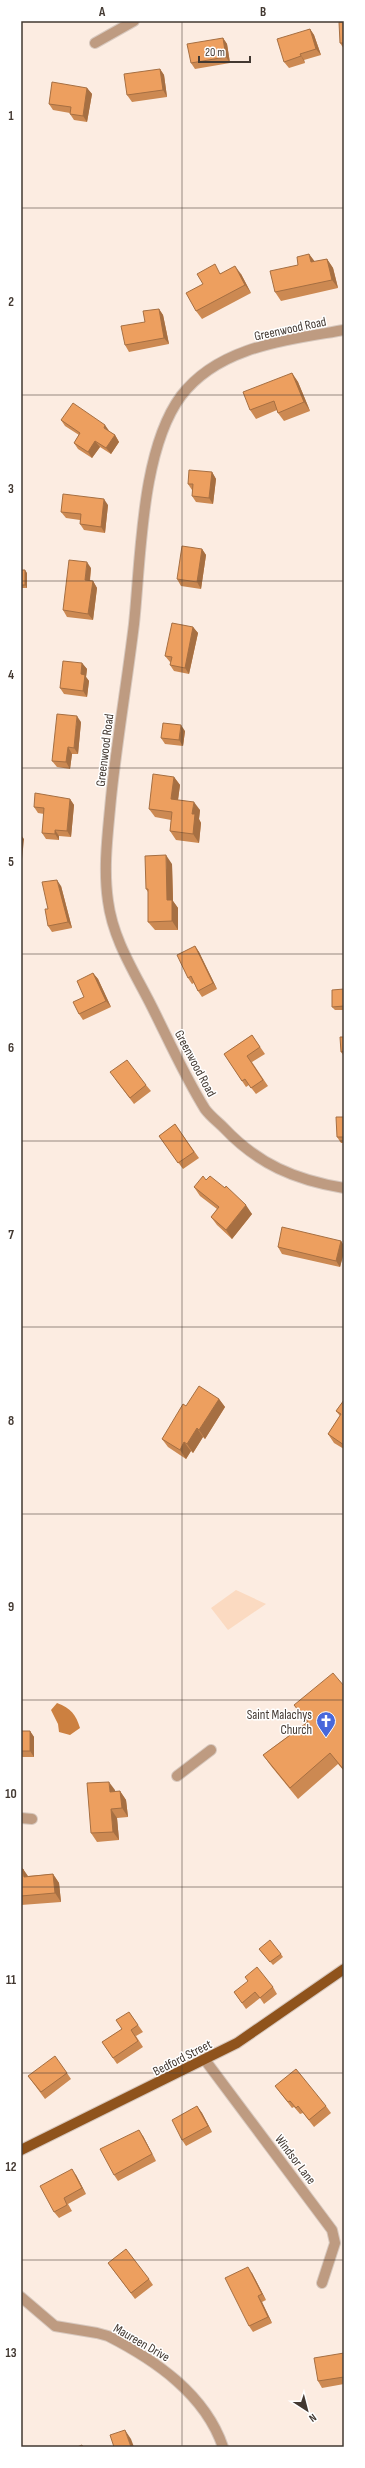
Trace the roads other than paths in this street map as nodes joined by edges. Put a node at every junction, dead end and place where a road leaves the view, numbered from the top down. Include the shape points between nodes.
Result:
1 (134, 21) edge
2 (95, 42) dead end
3 (344, 330) edge
4 (344, 1188) edge
5 (211, 1750) dead end
6 (177, 1776) dead end
7 (21, 1818) edge
8 (32, 1819) dead end
9 (344, 1969) edge
10 (205, 2060) junction
11 (21, 2150) edge
12 (322, 2283) dead end
13 (21, 2297) edge
14 (223, 2447) edge

1 - 2 street
3 - 4 street, Greenwood Road via 265,344 223,361 202,373 182,395 167,419 158,442 146,500 134,625 105,852 108,902 124,954 207,1111 244,1149 275,1167 301,1178
5 - 6 street
7 - 8 street
9 - 10 main road, Bedford Street via 237,2043
10 - 11 main road, Bedford Street
10 - 12 street, Windsor Lane via 332,2230 335,2243
13 - 14 street, Maureen Drive via 55,2326 108,2336 169,2373 202,2411

